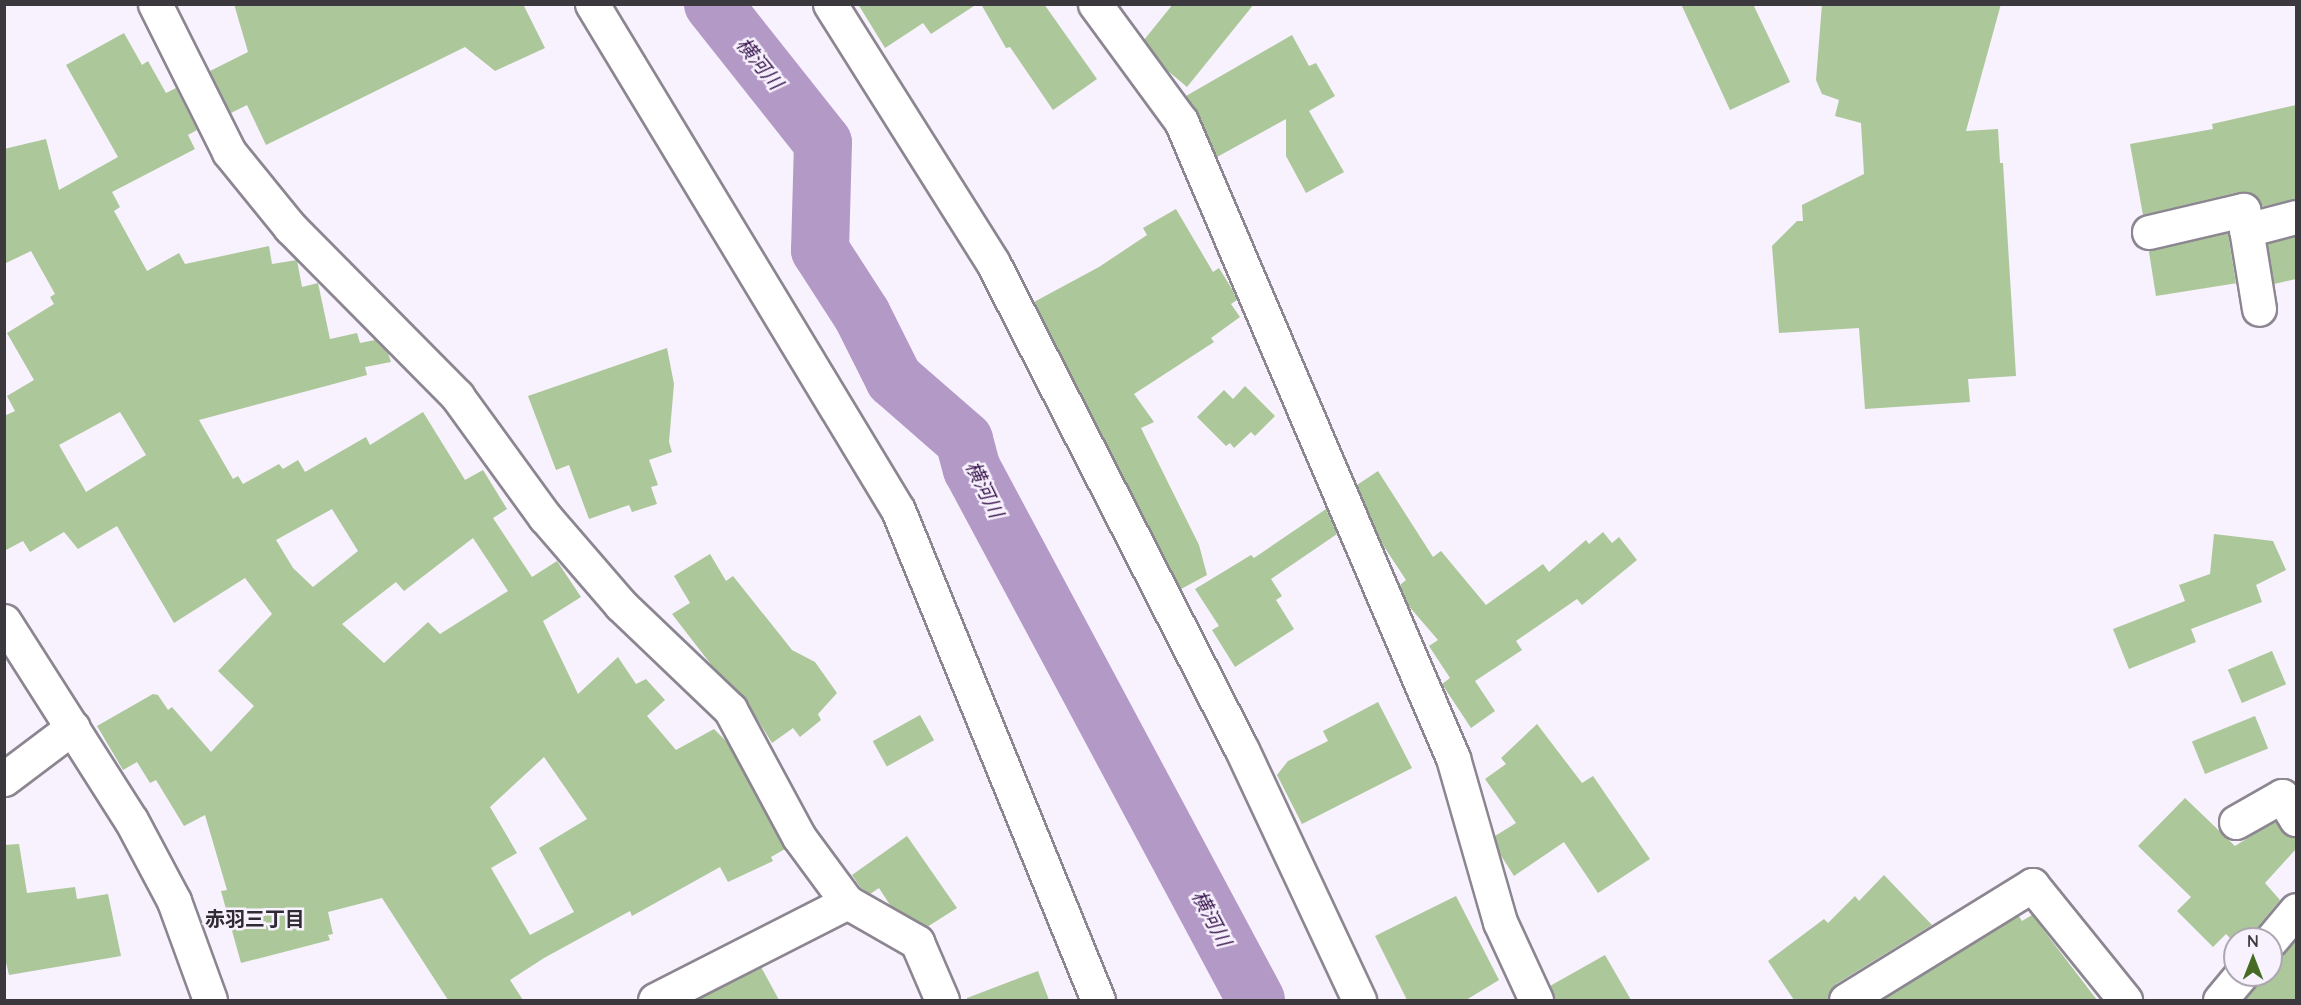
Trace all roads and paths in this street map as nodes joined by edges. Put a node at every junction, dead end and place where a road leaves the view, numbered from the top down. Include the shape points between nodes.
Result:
1 (155, 4) edge
2 (591, 4) edge
3 (830, 4) edge
4 (1095, 4) edge
5 (2296, 218) edge
6 (2246, 230) junction
7 (2149, 232) dead end
8 (2259, 309) dead end
9 (4, 621) edge
10 (73, 727) junction
11 (4, 779) edge
12 (2296, 819) edge
13 (2236, 822) dead end
14 (847, 902) junction
15 (2296, 910) edge
16 (2282, 927) edge
17 (2231, 987) edge
18 (210, 1000) edge
19 (655, 1000) edge
20 (942, 1000) edge
21 (1098, 1000) edge
22 (1359, 1000) edge
23 (1536, 1000) edge
24 (1846, 1000) edge
25 (2125, 1000) edge
26 (2220, 1000) edge

1 - 14 street via 229,152 290,227 457,396 545,517 621,606 730,709 799,837
2 - 21 street via 898,510
3 - 22 street via 993,263 1242,750
4 - 23 street via 1181,122 1452,758 1500,922
5 - 6 street
6 - 7 street via 2243,210
6 - 8 street
9 - 10 street
10 - 11 street
10 - 18 street via 131,820 174,901
12 - 13 street via 2282,796
14 - 19 street
14 - 20 street via 916,942
15 - 16 street
17 - 26 street
24 - 25 street via 2032,885

